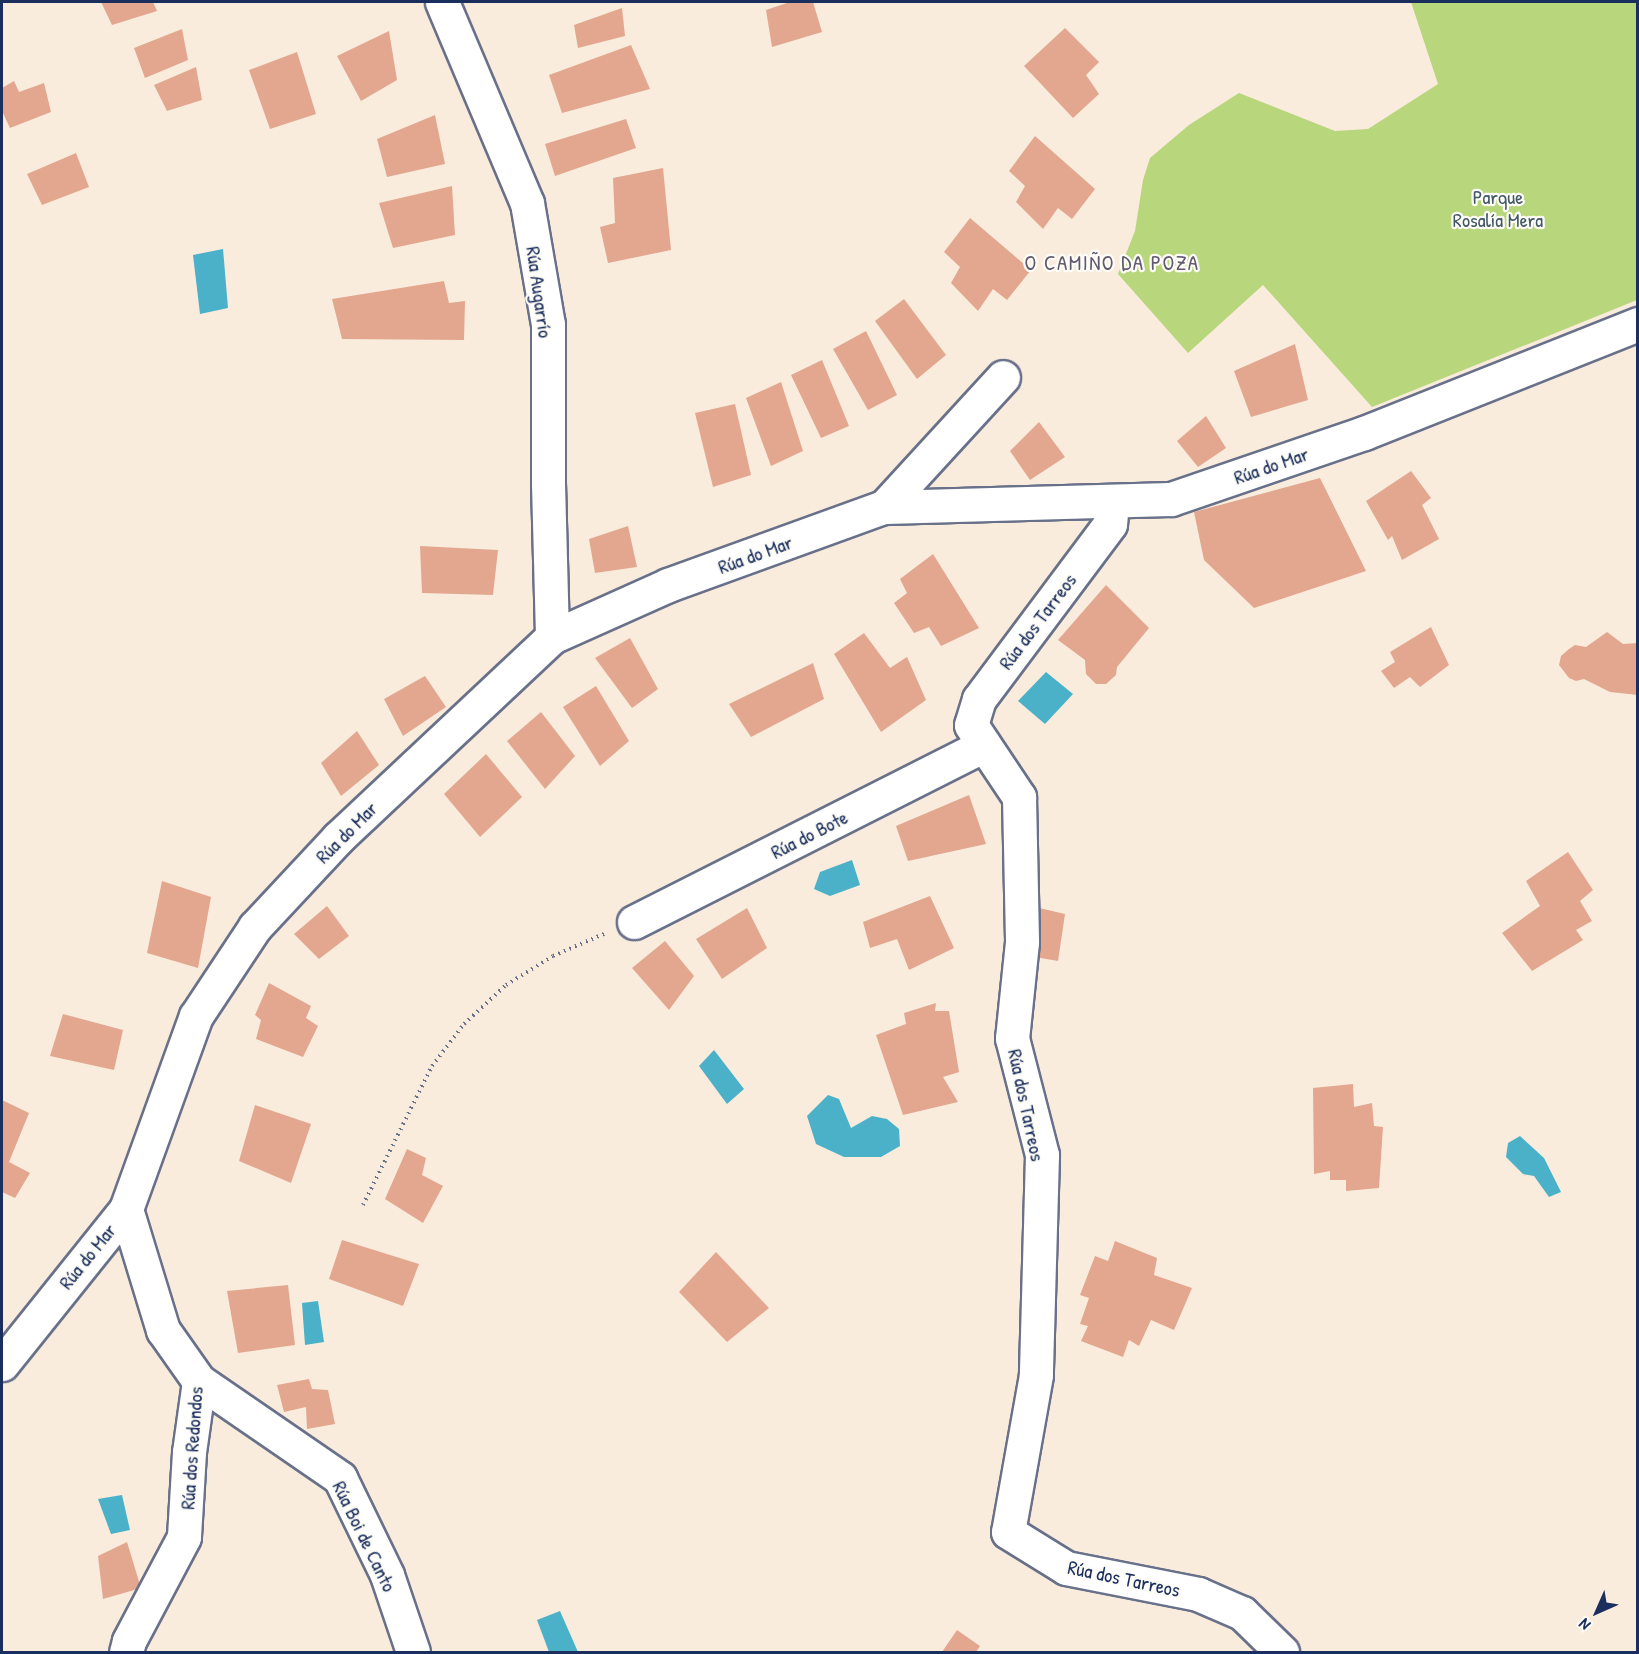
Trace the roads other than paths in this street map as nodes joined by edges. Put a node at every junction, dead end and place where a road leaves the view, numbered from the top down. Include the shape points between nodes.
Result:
1 (442, 2) edge
2 (1638, 324) edge
3 (1003, 377) dead end
4 (1112, 502) junction
5 (884, 507) junction
6 (552, 637) junction
7 (984, 745) junction
8 (634, 922) road end
9 (126, 1209) junction
10 (2, 1364) edge
11 (199, 1381) junction
12 (1282, 1652) edge
13 (126, 1653) edge
14 (413, 1653) edge

1 - 6 street, Rúa Augarrío via 527,203 548,324
2 - 4 street, Rúa do Mar via 1364,433 1171,499
3 - 5 street, Rúa do Mar
4 - 5 street, Rúa do Mar
4 - 7 street, Rúa dos Tarreos via 1110,524 978,699 971,725
5 - 6 street, Rúa do Mar via 668,585
6 - 9 street, Rúa do Mar via 338,838 255,927 196,1016
7 - 8 street, Rúa do Bote
7 - 12 street, Rúa dos Tarreos via 1019,796 1022,942 1012,1038 1042,1155 1036,1375 1008,1532 1066,1568 1198,1594 1242,1613
9 - 10 street, Rúa do Mar
9 - 11 street, Rúa dos Redondos via 163,1330
11 - 13 street, Rúa dos Redondos via 189,1452 184,1538
11 - 14 street, Rúa Boi de Canto via 340,1478 387,1575

